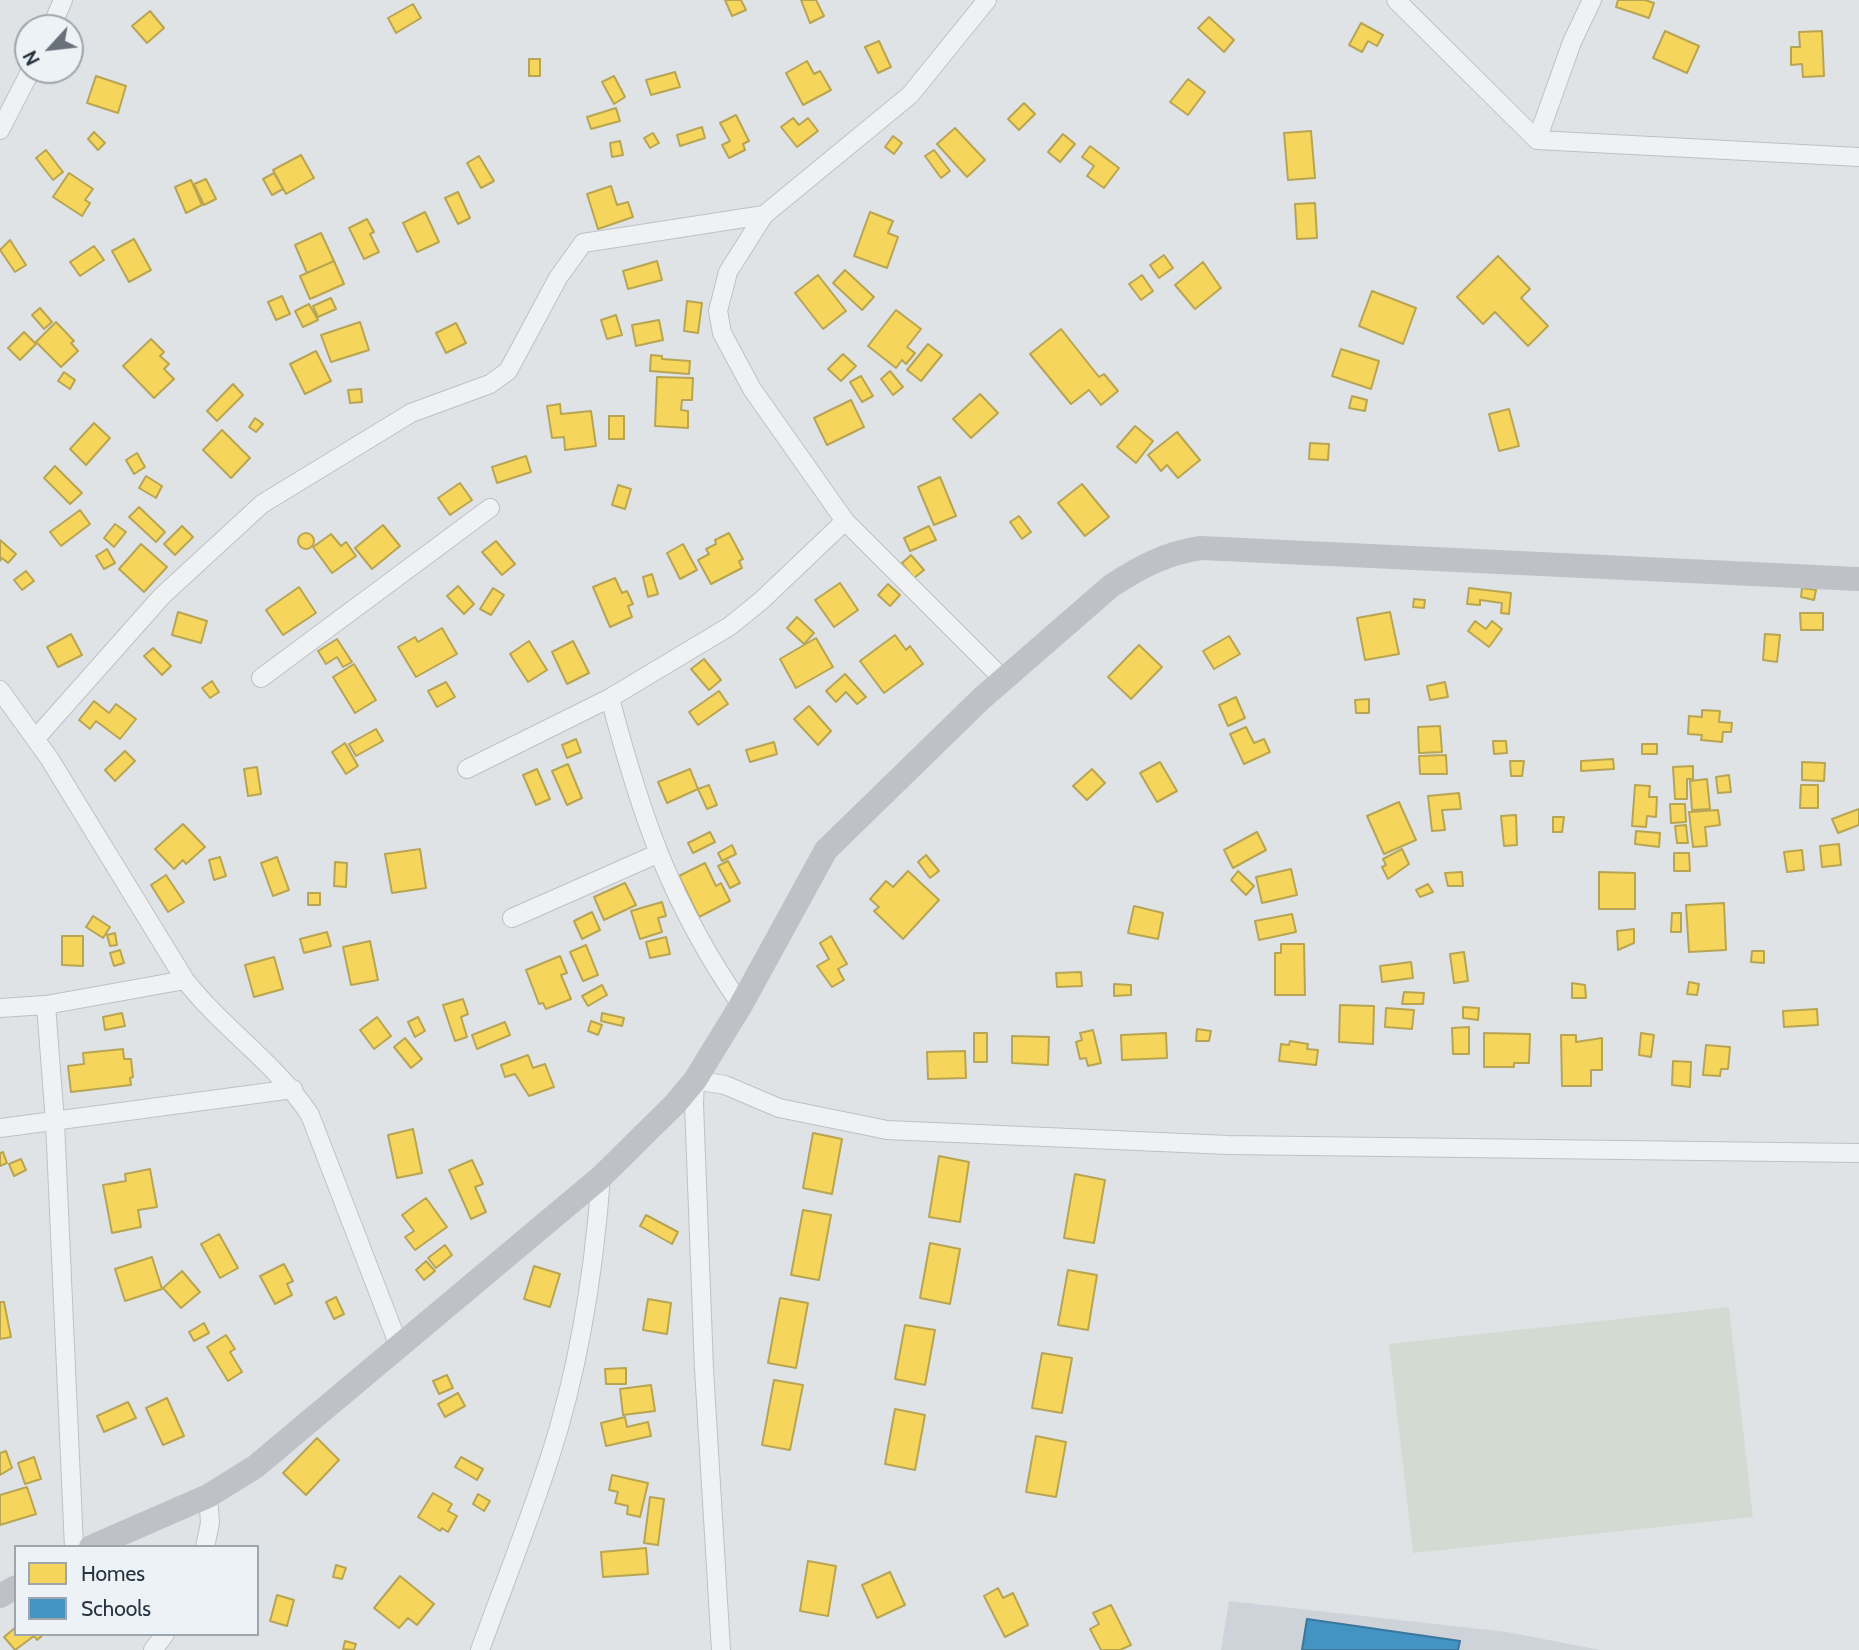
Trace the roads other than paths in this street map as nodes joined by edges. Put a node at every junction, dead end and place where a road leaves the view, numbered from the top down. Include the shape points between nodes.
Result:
1 (987, 0) edge
2 (1396, 0) edge
3 (1592, 0) edge
4 (24, 84) edge
5 (0, 130) edge
6 (1537, 139) junction
7 (1859, 157) edge
8 (764, 215) junction
9 (490, 508) dead end
10 (845, 521) junction
11 (1859, 579) edge
12 (261, 678) dead end
13 (1003, 680) junction
14 (0, 690) edge
15 (610, 698) junction
16 (36, 738) junction
17 (467, 769) dead end
18 (657, 854) junction
19 (512, 918) dead end
20 (185, 980) junction
21 (46, 1005) junction
22 (741, 1005) junction
23 (0, 1008) edge
24 (695, 1080) junction
25 (293, 1089) junction
26 (55, 1122) junction
27 (0, 1128) edge
28 (1859, 1153) edge
29 (601, 1177) junction
30 (399, 1346) junction
31 (208, 1496) junction
32 (74, 1545) edge
33 (96, 1545) edge
34 (205, 1545) edge
35 (480, 1650) edge
36 (721, 1650) edge

1 - 8 street via 910,95
2 - 6 street
3 - 6 street
4 - 5 street
6 - 7 street
8 - 10 street via 728,272 718,312 722,333 752,389
8 - 16 street via 583,243 558,278 508,371 489,384 411,413 262,504 162,596
9 - 12 street
10 - 13 street
10 - 15 street via 730,626
11 - 13 street via 1201,548 1160,557 1111,586
13 - 22 street via 826,850
14 - 16 street
15 - 17 street
15 - 18 street
16 - 20 street
18 - 19 street
18 - 22 street via 689,925
20 - 21 street
20 - 25 street via 208,1010
21 - 23 street
21 - 26 street
22 - 24 street
24 - 28 street via 725,1085 779,1108 887,1130 1228,1145
24 - 29 street
24 - 36 street via 704,1369
25 - 26 street
25 - 30 street via 310,1115
26 - 27 street
26 - 32 street
29 - 30 street
29 - 35 street via 586,1312 553,1445
30 - 31 street via 255,1467
31 - 33 street
31 - 34 street

